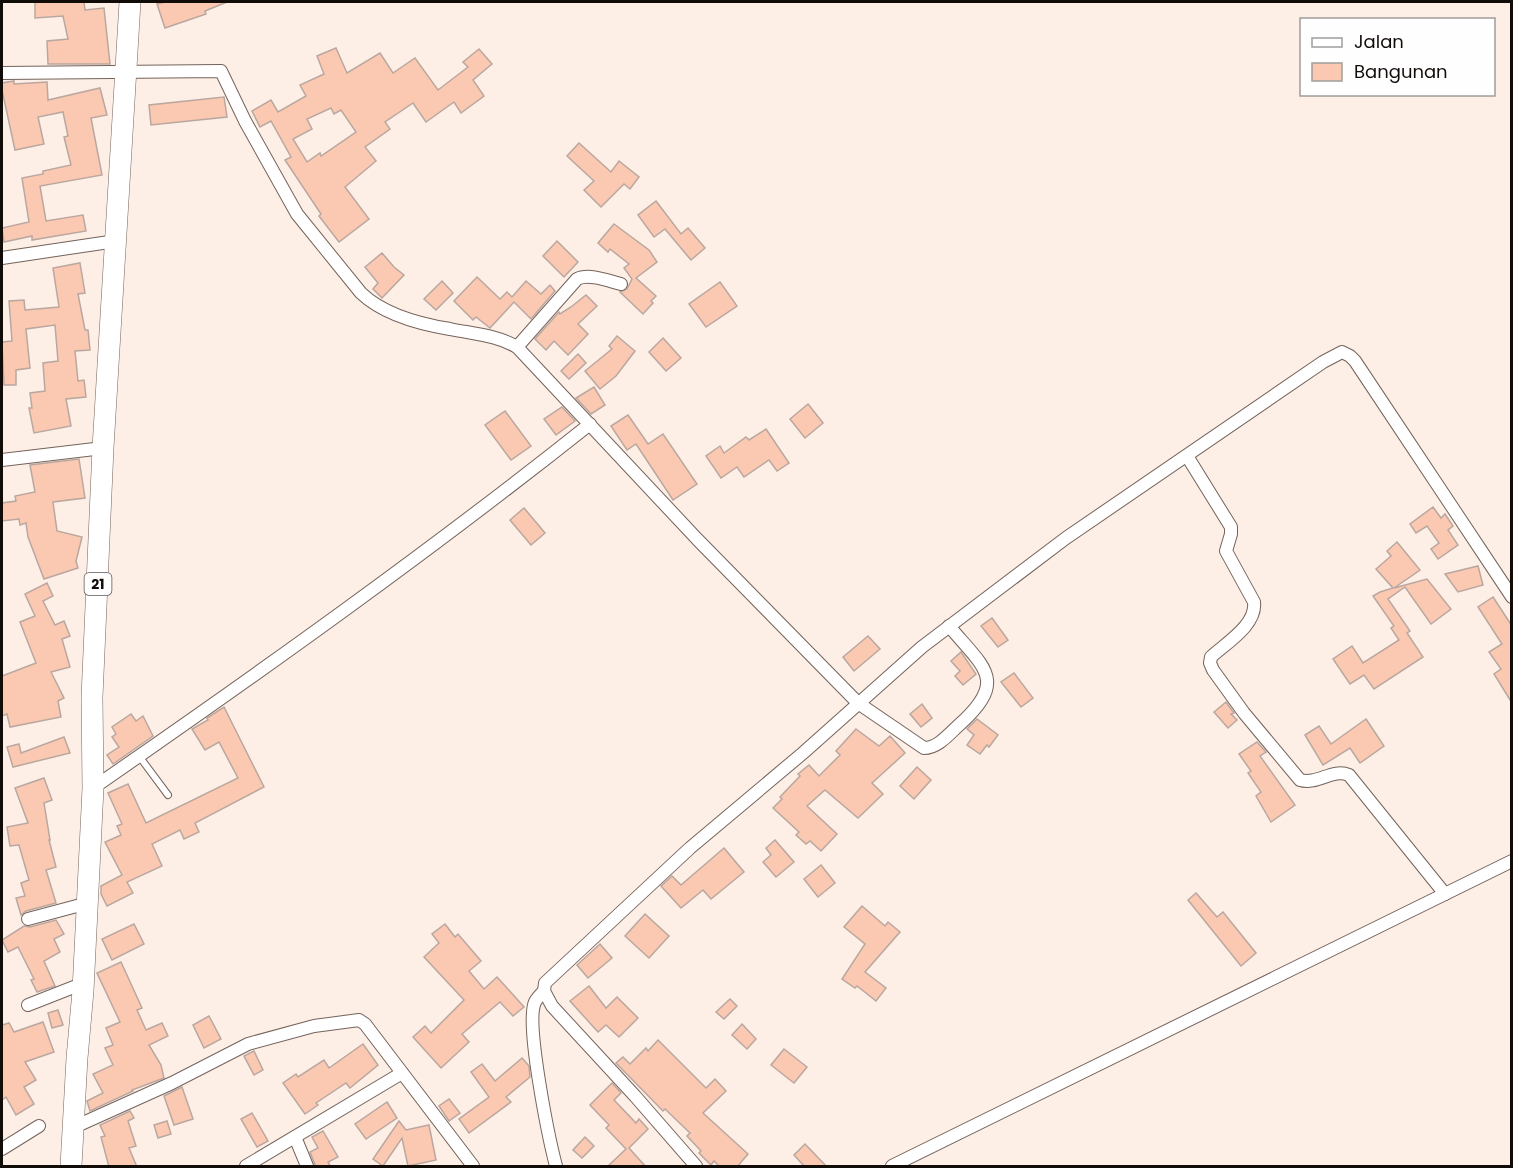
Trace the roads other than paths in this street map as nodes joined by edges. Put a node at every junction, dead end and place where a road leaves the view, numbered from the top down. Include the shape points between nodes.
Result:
1 (130, 2) edge
2 (126, 72) junction
3 (2, 73) edge
4 (116, 241) junction
5 (2, 258) edge
6 (621, 284) dead end
7 (517, 347) junction
8 (590, 424) junction
9 (103, 448) junction
10 (1187, 456) junction
11 (2, 460) edge
12 (1512, 597) edge
13 (949, 626) junction
14 (858, 703) junction
15 (140, 756) junction
16 (93, 788) junction
17 (168, 795) dead end
18 (1512, 861) edge
19 (1445, 894) junction
20 (88, 903) junction
21 (28, 919) dead end
22 (84, 983) junction
23 (544, 991) junction
24 (28, 1005) dead end
25 (402, 1073) junction
26 (39, 1126) dead end
27 (72, 1128) junction
28 (295, 1137) junction
29 (2, 1149) edge
30 (70, 1167) edge
31 (246, 1167) edge
32 (307, 1167) edge
33 (473, 1167) edge
34 (556, 1167) edge
35 (696, 1167) edge
36 (892, 1167) edge

1 - 2 highway, 21
2 - 3 street
2 - 4 highway, 21
2 - 7 street via 221,71 297,214 367,299 403,317 492,336
4 - 5 street
4 - 9 highway, 21
6 - 7 street via 589,277 577,279
7 - 8 street
8 - 14 street
8 - 15 street via 501,495
9 - 11 street
9 - 16 highway, 21 via 92,697
10 - 12 street via 1323,362 1338,353 1346,354 1355,361
10 - 13 street via 1066,538
10 - 19 street via 1231,527 1226,551 1255,610 1249,622 1211,657 1213,670 1300,780 1349,775
13 - 14 street
13 - 14 street via 979,662 989,685 970,714 941,740 924,748
14 - 23 street via 690,848 548,979
15 - 16 street
15 - 17 lane
16 - 20 highway, 21
18 - 19 street
19 - 36 street
20 - 21 street
20 - 22 highway, 21
22 - 24 street
22 - 27 highway, 21
23 - 34 street via 535,1003 535,1054
23 - 35 street via 557,1012
25 - 27 street via 364,1024 359,1020 342,1021 248,1044
25 - 28 street
25 - 33 street
26 - 29 street
27 - 30 highway, 21
28 - 31 street
28 - 32 street

